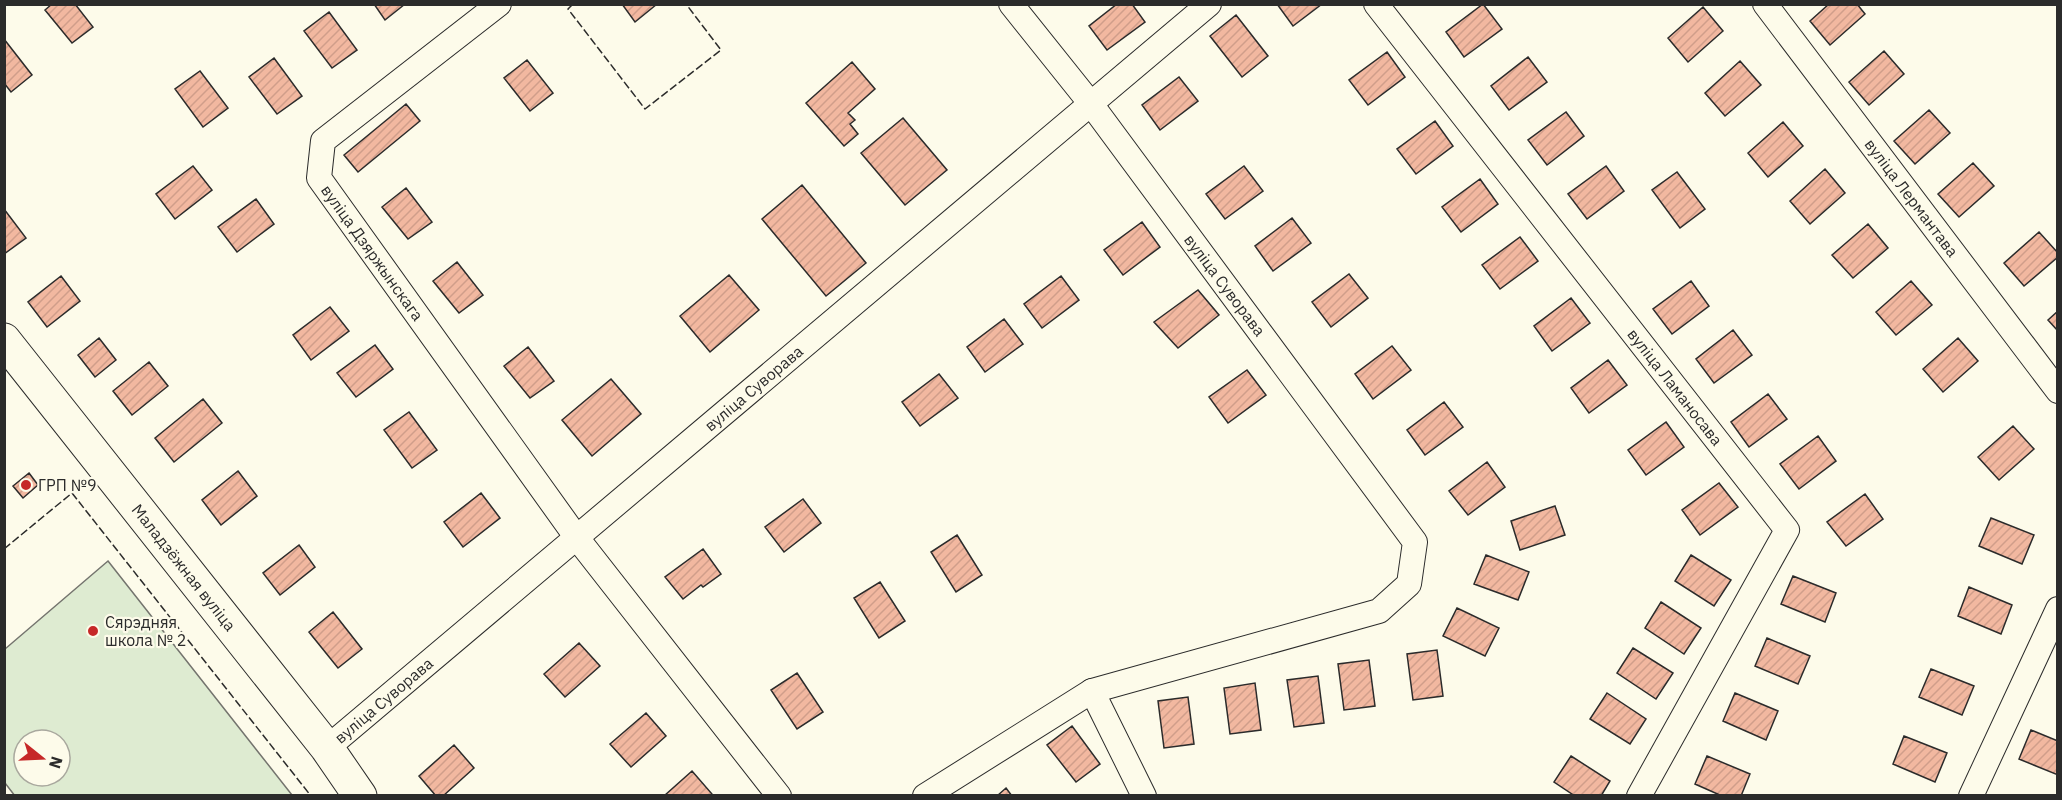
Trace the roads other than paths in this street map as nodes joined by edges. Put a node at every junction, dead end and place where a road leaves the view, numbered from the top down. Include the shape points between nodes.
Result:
1 (499, 4) edge
2 (1011, 4) edge
3 (1209, 4) edge
4 (1376, 4) edge
5 (1765, 4) edge
6 (1091, 104) junction
7 (4, 340) edge
8 (2058, 392) edge
9 (577, 538) junction
10 (2058, 609) edge
11 (1092, 691) junction
12 (327, 748) junction
13 (360, 795) edge
14 (779, 795) edge
15 (925, 795) edge
16 (1144, 795) edge
17 (1639, 795) edge
18 (1971, 795) edge

1 - 9 street, вуліца Дзяржынскага via 323,141 319,178
2 - 6 street
3 - 6 street
4 - 17 street, вуліца Ламаносава via 1786,530
5 - 8 street, вуліца Лермантава
6 - 9 street, вуліца Суворава
6 - 11 street, вуліца Суворава via 1415,542 1409,584 1379,611
7 - 12 street, Маладзёжная вуліца
9 - 12 street, вуліца Суворава
9 - 14 street
10 - 18 street
11 - 15 street, вуліца Суворава
11 - 16 street
12 - 13 street, Маладзёжная вуліца

